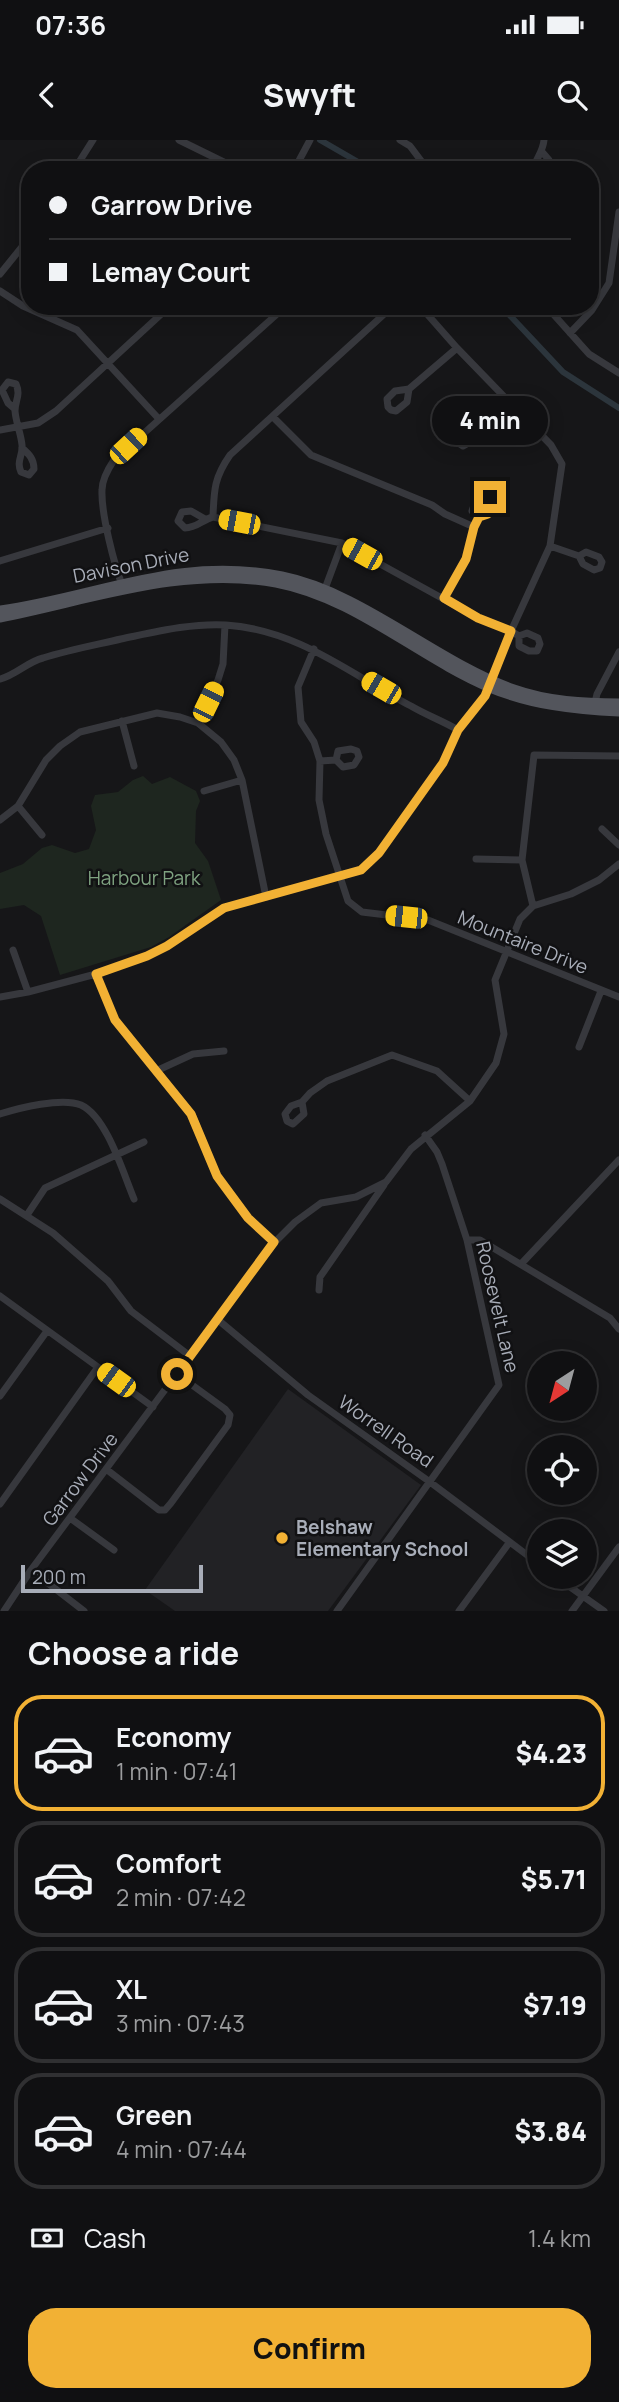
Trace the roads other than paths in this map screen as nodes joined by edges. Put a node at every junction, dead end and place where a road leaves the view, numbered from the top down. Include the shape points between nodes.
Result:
1 (93, 140) edge
2 (179, 140) edge
3 (310, 140) edge
4 (400, 140) edge
5 (544, 140) edge
6 (543, 153) junction
7 (80, 161) edge
8 (222, 161) edge
9 (298, 161) edge
10 (421, 161) edge
11 (536, 161) edge
12 (549, 161) edge
13 (619, 212) edge
14 (21, 248) edge
15 (0, 274) edge
16 (0, 291) edge
17 (599, 299) edge
18 (21, 305) edge
19 (43, 315) edge
20 (158, 315) edge
21 (276, 315) edge
22 (383, 315) edge
23 (428, 315) edge
24 (554, 315) edge
25 (587, 315) edge
26 (570, 333) junction
27 (457, 348) junction
28 (108, 363) junction
29 (619, 373) edge
30 (409, 389) dead end
31 (502, 397) junction
32 (15, 409) dead end
33 (273, 417) junction
34 (158, 418) junction
35 (478, 423) dead end
36 (18, 428) junction
37 (0, 430) edge
38 (22, 448) dead end
39 (479, 517) dead end
40 (474, 527) junction
41 (108, 528) junction
42 (342, 543) junction
43 (550, 546) junction
44 (579, 556) dead end
45 (0, 561) edge
46 (123, 587) junction
47 (323, 594) junction
48 (444, 598) junction
49 (0, 610) edge
50 (0, 618) edge
51 (225, 625) junction
52 (511, 631) junction
53 (519, 636) dead end
54 (314, 649) junction
55 (619, 652) edge
56 (0, 679) edge
57 (490, 683) junction
58 (619, 703) edge
59 (594, 707) junction
60 (619, 712) edge
61 (122, 721) junction
62 (198, 723) junction
63 (458, 730) junction
64 (619, 756) edge
65 (336, 760) dead end
66 (320, 761) junction
67 (134, 766) dead end
68 (242, 780) junction
69 (204, 791) dead end
70 (18, 806) junction
71 (0, 820) edge
72 (601, 829) dead end
73 (42, 835) dead end
74 (619, 845) edge
75 (476, 859) dead end
76 (522, 860) junction
77 (619, 864) edge
78 (338, 877) junction
79 (266, 897) junction
80 (533, 906) junction
81 (13, 950) dead end
82 (506, 951) junction
83 (96, 974) junction
84 (601, 991) junction
85 (28, 992) junction
86 (0, 997) edge
87 (619, 997) edge
88 (579, 1047) dead end
89 (224, 1051) dead end
90 (156, 1071) junction
91 (470, 1101) junction
92 (302, 1102) dead end
93 (0, 1114) edge
94 (425, 1135) junction
95 (144, 1142) dead end
96 (116, 1154) junction
97 (619, 1160) edge
98 (386, 1182) junction
99 (0, 1199) edge
100 (134, 1199) dead end
101 (27, 1216) junction
102 (467, 1240) junction
103 (274, 1242) junction
104 (522, 1263) junction
105 (319, 1290) dead end
106 (0, 1296) edge
107 (217, 1319) junction
108 (619, 1329) edge
109 (47, 1331) junction
110 (190, 1356) junction
111 (97, 1367) junction
112 (177, 1374) junction
113 (0, 1396) edge
114 (153, 1407) junction
115 (106, 1469) junction
116 (430, 1482) junction
117 (0, 1504) edge
118 (70, 1518) junction
119 (509, 1543) junction
120 (619, 1548) edge
121 (114, 1550) dead end
122 (527, 1556) edge
123 (31, 1570) junction
124 (573, 1589) edge
125 (583, 1596) junction
126 (4, 1611) edge
127 (84, 1611) edge
128 (337, 1611) edge
129 (459, 1611) edge
130 (572, 1611) edge
131 (604, 1611) edge

1 - 7 street
2 - 8 street
3 - 9 street
4 - 10 street
5 - 6 street
6 - 11 street
6 - 12 street
13 - 17 street via 609,283
14 - 15 street
16 - 18 street
19 - 28 street via 77,330
20 - 28 street
21 - 34 street
22 - 33 street
23 - 27 street
24 - 26 street
25 - 26 street
26 - 29 street via 589,354
27 - 30 street
27 - 31 street
28 - 34 street
28 - 36 street via 56,411 38,423
31 - 35 street
31 - 43 street via 551,445 562,464
32 - 36 street
33 - 40 street via 311,455
33 - 42 street via 230,455 217,473 209,518
34 - 41 street via 106,473 102,495
36 - 37 street
36 - 38 street
39 - 40 street
40 - 48 street via 466,559
41 - 45 street
41 - 46 street
42 - 47 street
42 - 48 street
43 - 44 street
43 - 52 street
46 - 47 main road, Davison Drive via 185,570 237,569 284,576
46 - 49 main road, Davison Drive
46 - 50 main road, Davison Drive
47 - 57 main road, Davison Drive
48 - 52 street
51 - 54 street via 263,631
51 - 56 street via 167,630 82,648 31,662
51 - 62 street via 223,664
52 - 53 street
52 - 57 street
54 - 63 street
54 - 66 street, Mountaire Drive via 298,687 301,722
55 - 59 street
57 - 59 main road, Davison Drive
57 - 63 street
58 - 59 main road, Davison Drive
59 - 60 main road, Davison Drive
61 - 62 street via 157,713
61 - 67 street
61 - 70 street via 80,732 60,746
62 - 68 street via 221,742
63 - 78 street via 443,763 379,853 361,870
64 - 76 street via 534,755
65 - 66 street
66 - 78 street, Mountaire Drive via 319,800
68 - 69 street
68 - 79 street
70 - 71 street
70 - 73 street
72 - 74 street
75 - 76 street
76 - 80 street
77 - 80 street via 572,894
78 - 79 street
78 - 82 street, Mountaire Drive via 348,901 362,912 428,920
79 - 83 street via 224,908 167,946
80 - 82 street, Garrow Drive via 520,919
81 - 85 street
82 - 84 street, Mountaire Drive
82 - 91 street, Garrow Drive via 495,980 504,1034 496,1063
83 - 85 street
83 - 90 street via 115,1020
84 - 87 street, Mountaire Drive
84 - 88 street
85 - 86 street
89 - 90 street via 193,1054
90 - 103 street via 191,1114 217,1176 248,1218
91 - 92 street via 437,1071 392,1055 327,1081
91 - 94 street, Garrow Drive
93 - 96 street via 58,1102 80,1105 97,1117
94 - 98 street, Garrow Drive
94 - 102 street, Roosevelt Lane via 442,1164
95 - 96 street
96 - 100 street
96 - 101 street via 45,1188
97 - 104 street
98 - 103 street, Garrow Drive via 356,1197 321,1203
98 - 105 street via 320,1277
99 - 101 street
101 - 110 street via 108,1281 131,1311
102 - 104 street via 480,1240
102 - 116 street, Roosevelt Lane via 499,1385
103 - 107 street, Garrow Drive
104 - 108 street via 610,1318
106 - 109 street
107 - 110 street, Garrow Drive
107 - 116 street, Worrell Road via 308,1395
109 - 111 street
109 - 113 street
110 - 112 street, Garrow Drive
111 - 114 street
111 - 117 street
112 - 114 street, Garrow Drive
112 - 115 street via 230,1415 228,1425 166,1510 159,1510
114 - 115 street, Garrow Drive
115 - 118 street, Garrow Drive
116 - 119 street, Worrell Road
116 - 128 street, Roosevelt Lane
118 - 121 street
118 - 123 street, Garrow Drive
119 - 122 street, Worrell Road
119 - 129 street
120 - 125 street
123 - 126 street, Garrow Drive
123 - 127 street
124 - 125 street
125 - 130 street
125 - 131 street

